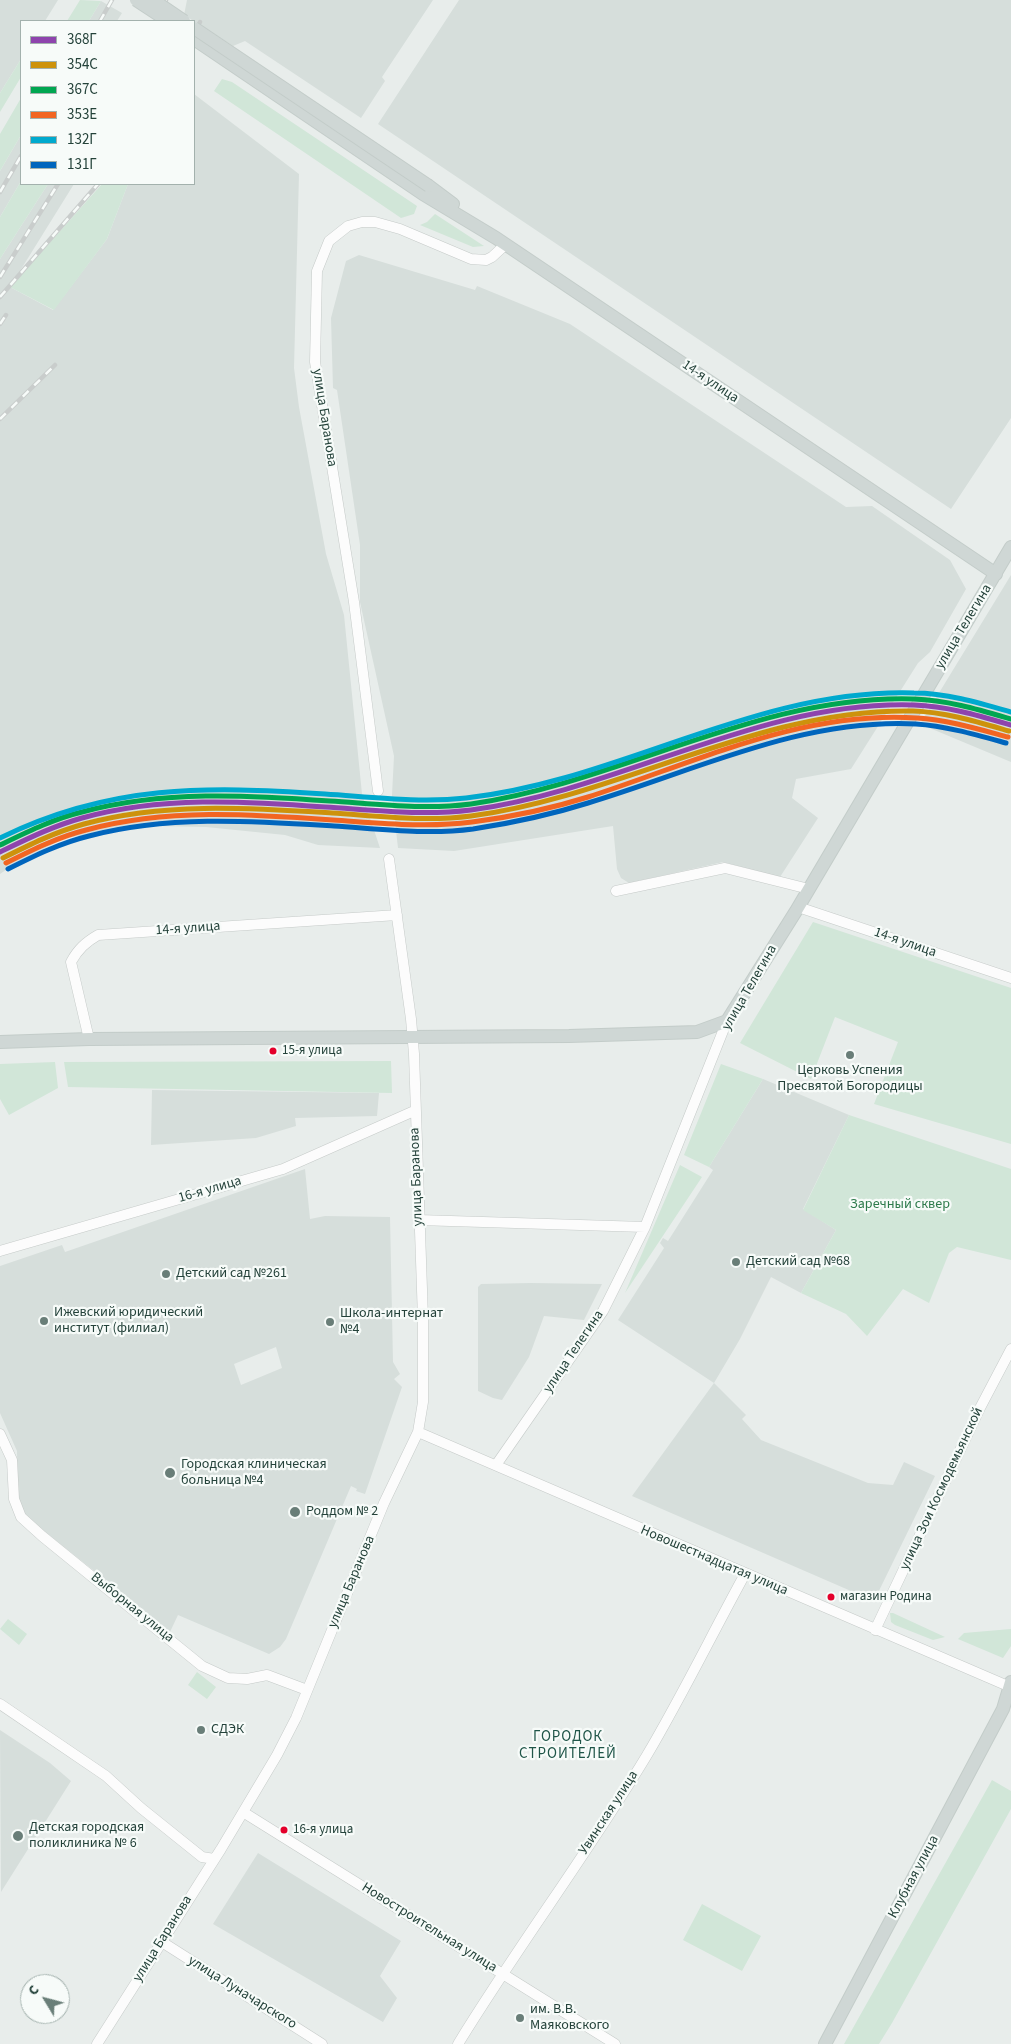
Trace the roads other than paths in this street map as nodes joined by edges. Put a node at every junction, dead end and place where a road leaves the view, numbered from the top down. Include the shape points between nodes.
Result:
1 (136, 0) edge
2 (153, 0) edge
3 (166, 20) edge
4 (183, 20) edge
5 (195, 29) edge
6 (195, 40) edge
7 (426, 190) junction
8 (500, 242) junction
9 (1011, 547) edge
10 (996, 574) junction
11 (378, 791) dead end
12 (389, 859) dead end
13 (809, 888) junction
14 (616, 891) dead end
15 (798, 907) junction
16 (396, 915) junction
17 (1011, 978) edge
18 (727, 1021) junction
19 (413, 1037) junction
20 (89, 1039) junction
21 (0, 1042) edge
22 (414, 1111) junction
23 (418, 1220) junction
24 (645, 1227) junction
25 (0, 1251) edge
26 (1011, 1349) edge
27 (418, 1432) junction
28 (0, 1434) edge
29 (496, 1465) junction
30 (745, 1574) junction
31 (875, 1630) junction
32 (1010, 1685) edge
33 (307, 1690) junction
34 (0, 1704) edge
35 (1007, 1705) edge
36 (242, 1812) junction
37 (214, 1859) junction
38 (162, 1942) junction
39 (502, 1974) junction
40 (97, 2044) edge
41 (322, 2044) edge
42 (458, 2044) edge
43 (615, 2044) edge
44 (824, 2044) edge

1 - 3 main road, bridge
2 - 4 main road, bridge
5 - 7 main road, bridge
6 - 7 main road
7 - 8 main road, 14-я улица
8 - 10 main road, 14-я улица
8 - 11 street, улица Баранова via 499,253 486,260 471,259 400,229 362,222 348,226 328,241 317,271 315,362 354,602
9 - 10 main road, улица Телегина
10 - 13 main road, улица Телегина
12 - 16 street, улица Баранова
13 - 14 street via 725,868
13 - 15 main road, улица Телегина
15 - 17 street, 14-я улица
15 - 18 main road, улица Телегина
16 - 19 street, улица Баранова
16 - 20 street, 14-я улица via 98,935 82,946 71,962
18 - 19 main road via 697,1032
18 - 24 street, улица Телегина
19 - 20 main road
19 - 22 street, улица Баранова
20 - 21 main road
22 - 23 street, улица Баранова
22 - 25 street, 16-я улица via 283,1169
23 - 24 street
23 - 27 street, улица Баранова via 423,1347 423,1402
24 - 29 street, улица Телегина via 603,1310
26 - 31 street, улица Зои Космодемьянской
27 - 29 street, Новошестнадцатая улица
27 - 33 street, улица Баранова via 384,1503
28 - 33 street, Выборная улица via 12,1460 14,1499 21,1517 42,1536 202,1666 228,1678 267,1675
29 - 30 street, Новошестнадцатая улица
30 - 31 street, Новошестнадцатая улица
30 - 39 street, Увинская улица via 644,1759
31 - 32 street, Новошестнадцатая улица
32 - 35 main road, Клубная улица
33 - 36 street, улица Баранова via 277,1755
34 - 37 street via 106,1776 202,1857
35 - 44 main road, Клубная улица
36 - 37 street, улица Баранова
36 - 39 street, Новостроительная улица
37 - 38 street, улица Баранова
38 - 40 street, улица Баранова
38 - 41 street, улица Луначарского
39 - 42 street, Увинская улица
39 - 43 street, Новостроительная улица

